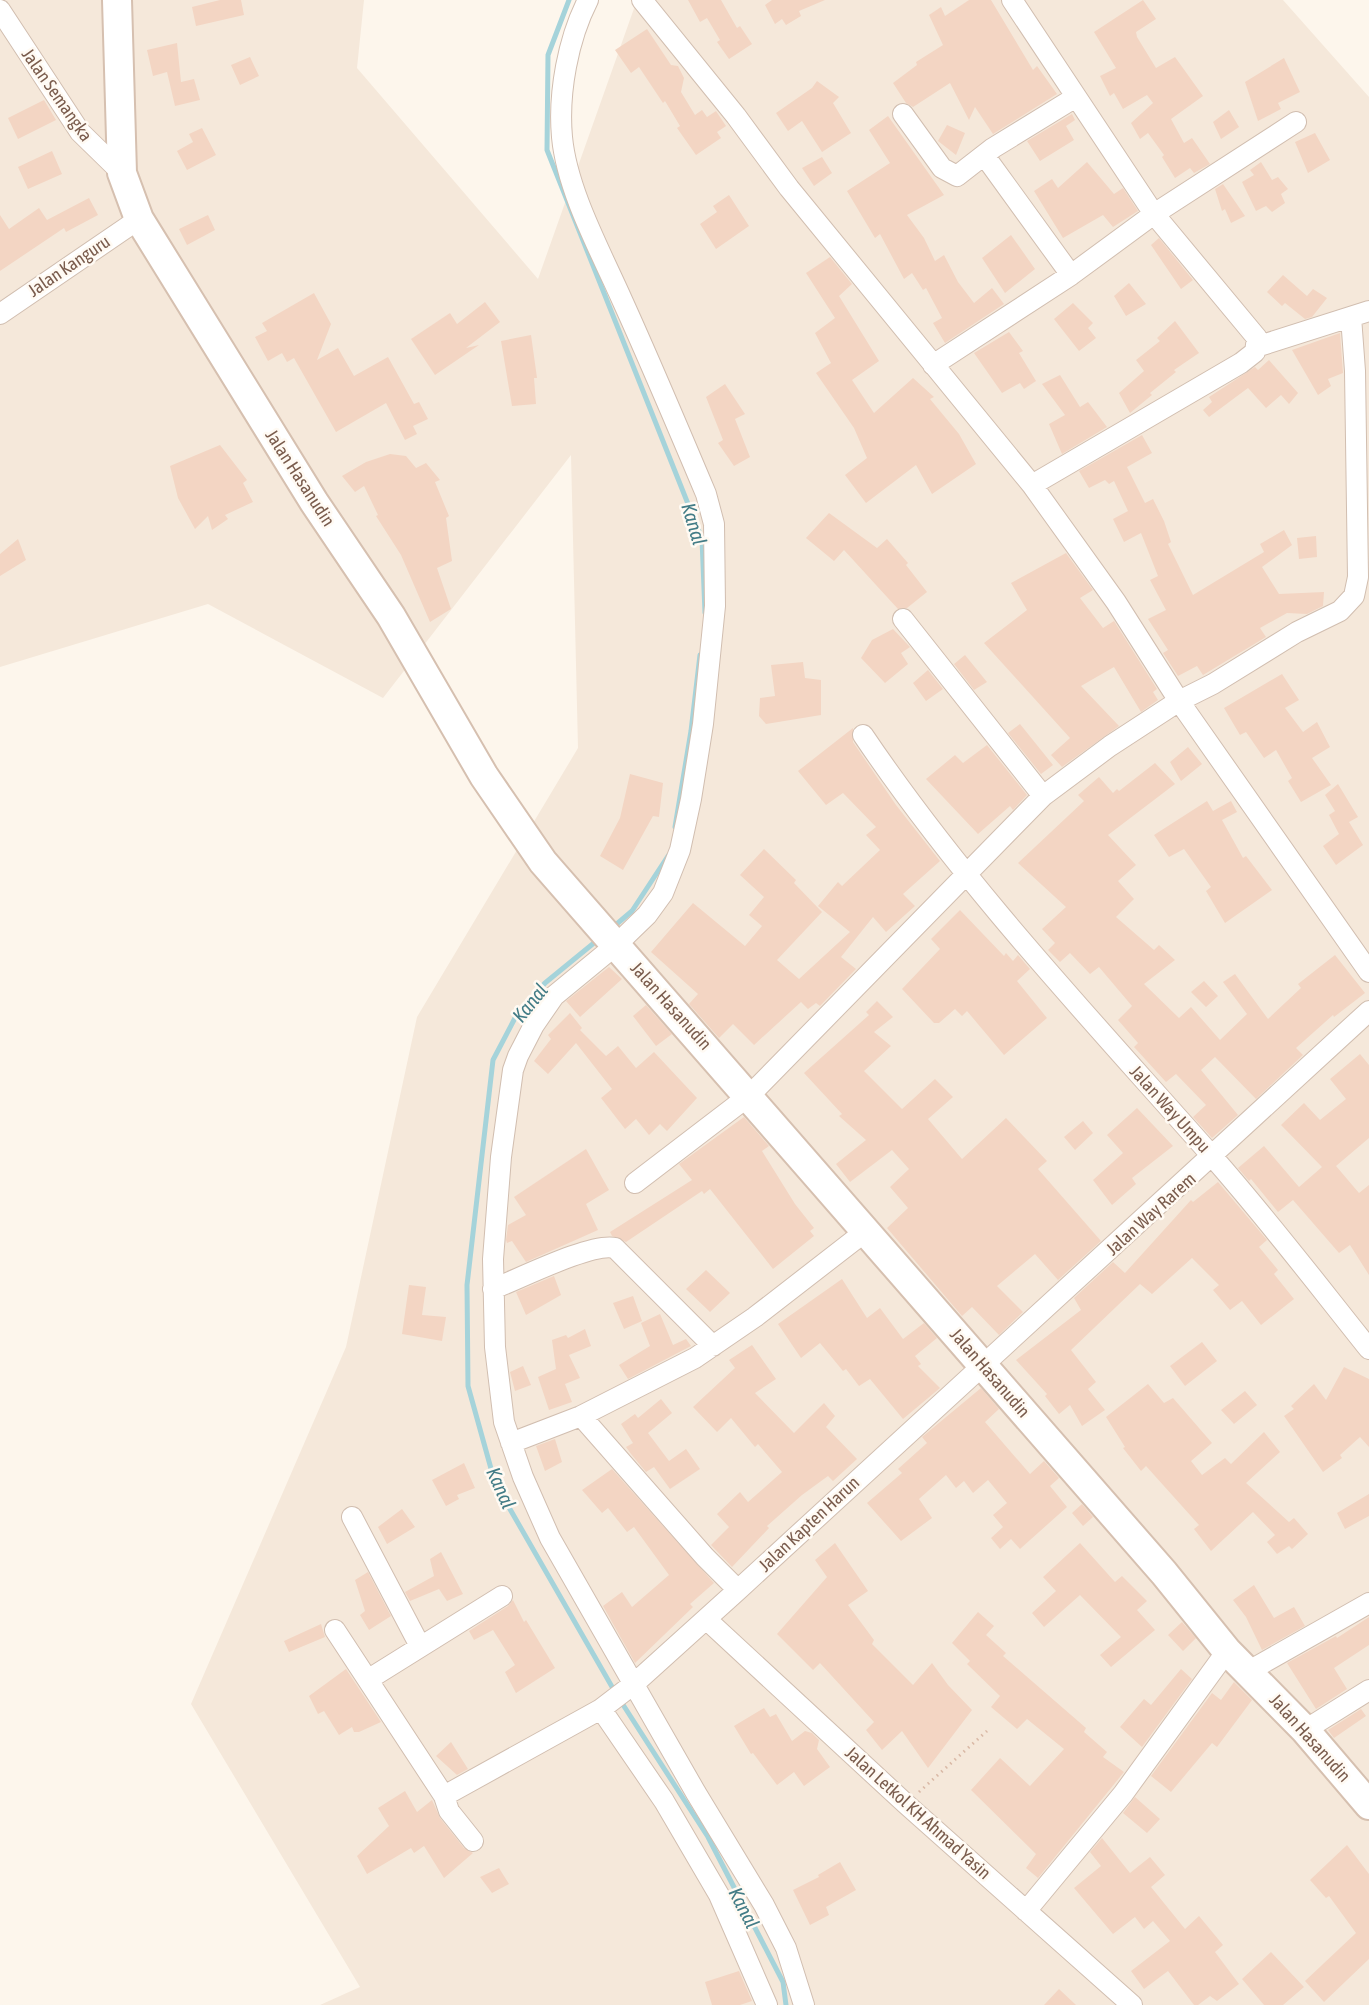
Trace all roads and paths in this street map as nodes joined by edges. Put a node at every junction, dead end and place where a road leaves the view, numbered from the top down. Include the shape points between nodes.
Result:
1 (117, 0) edge
2 (588, 0) edge
3 (642, 0) edge
4 (1012, 0) edge
5 (0, 10) edge
6 (1076, 97) junction
7 (903, 114) dead end
8 (1296, 122) dead end
9 (984, 155) junction
10 (122, 173) junction
11 (1154, 214) junction
12 (139, 219) junction
13 (1071, 275) junction
14 (0, 314) edge
15 (1360, 314) edge
16 (1256, 347) junction
17 (933, 365) junction
18 (1032, 485) junction
19 (903, 619) dead end
20 (1179, 701) junction
21 (862, 735) dead end
22 (1043, 796) junction
23 (965, 875) junction
24 (614, 943) junction
25 (1369, 972) edge
26 (1369, 1011) edge
27 (750, 1095) junction
28 (1213, 1157) junction
29 (634, 1183) dead end
30 (866, 1231) junction
31 (493, 1289) junction
32 (713, 1346) junction
33 (1369, 1349) edge
34 (982, 1364) junction
35 (581, 1416) junction
36 (511, 1443) junction
37 (352, 1517) dead end
38 (738, 1590) junction
39 (502, 1596) dead end
40 (1369, 1603) edge
41 (706, 1618) junction
42 (335, 1630) dead end
43 (420, 1646) junction
44 (1227, 1651) junction
45 (1249, 1671) junction
46 (369, 1679) junction
47 (633, 1684) junction
48 (1369, 1690) edge
49 (604, 1707) junction
50 (1305, 1730) junction
51 (987, 1731) dead end
52 (444, 1796) junction
53 (906, 1804) junction
54 (1369, 1805) edge
55 (473, 1841) dead end
56 (1026, 1911) junction
57 (767, 2005) edge
58 (804, 2005) edge
59 (1132, 2005) edge

1 - 10 main road, Jalan Hasanudin
2 - 24 street via 571,50 562,104 567,168 706,494 716,554 703,724 680,850 663,893
3 - 17 street
4 - 6 street
5 - 10 street, Jalan Semangka via 80,132
6 - 9 street
6 - 11 street
7 - 9 street via 951,175 957,176
8 - 11 street
9 - 13 street
10 - 12 main road, Jalan Hasanudin
11 - 13 street
11 - 16 street via 1254,334
12 - 14 street, Jalan Kanguru
12 - 24 main road, Jalan Hasanudin via 314,502 391,616 484,777 543,862
13 - 17 street
15 - 16 street
15 - 20 street via 1355,371 1358,577 1354,596 1340,611
16 - 18 street via 1241,363
17 - 18 street
18 - 20 street via 1116,602
19 - 22 street
20 - 22 street
20 - 25 street
21 - 23 street, Jalan Way Umpu
22 - 23 street
23 - 27 street
23 - 28 street, Jalan Way Umpu
24 - 27 main road, Jalan Hasanudin
24 - 31 street via 554,996 534,1025 513,1070 501,1157
26 - 28 street, Jalan Way Rarem
27 - 29 street
27 - 30 main road, Jalan Hasanudin
28 - 33 street, Jalan Way Umpu
28 - 34 street, Jalan Way Rarem
30 - 32 street
30 - 34 main road, Jalan Hasanudin
31 - 32 street via 606,1245 615,1248
31 - 36 street via 498,1386
32 - 35 street
34 - 38 street, Jalan Kapten Harun
34 - 44 main road, Jalan Hasanudin
35 - 36 street
35 - 38 street
36 - 47 street via 550,1538
37 - 43 street
38 - 41 street, Jalan Kapten Harun
39 - 43 street
40 - 45 street
41 - 47 street, Jalan Kapten Harun
41 - 53 street, Jalan Letkol KH Ahmad Yasin
42 - 46 street
43 - 46 street
44 - 45 main road, Jalan Hasanudin
44 - 56 street via 1123,1794
45 - 50 main road, Jalan Hasanudin
46 - 52 street
47 - 49 street, Jalan Kapten Harun
47 - 58 street via 764,1905 786,1948
48 - 50 street
49 - 52 street, Jalan Kapten Harun
49 - 57 street via 719,1895
50 - 54 main road, Jalan Hasanudin
51 - 53 path
52 - 55 street via 449,1810
53 - 56 street, Jalan Letkol KH Ahmad Yasin
56 - 59 street, Jalan Letkol KH Ahmad Yasin

